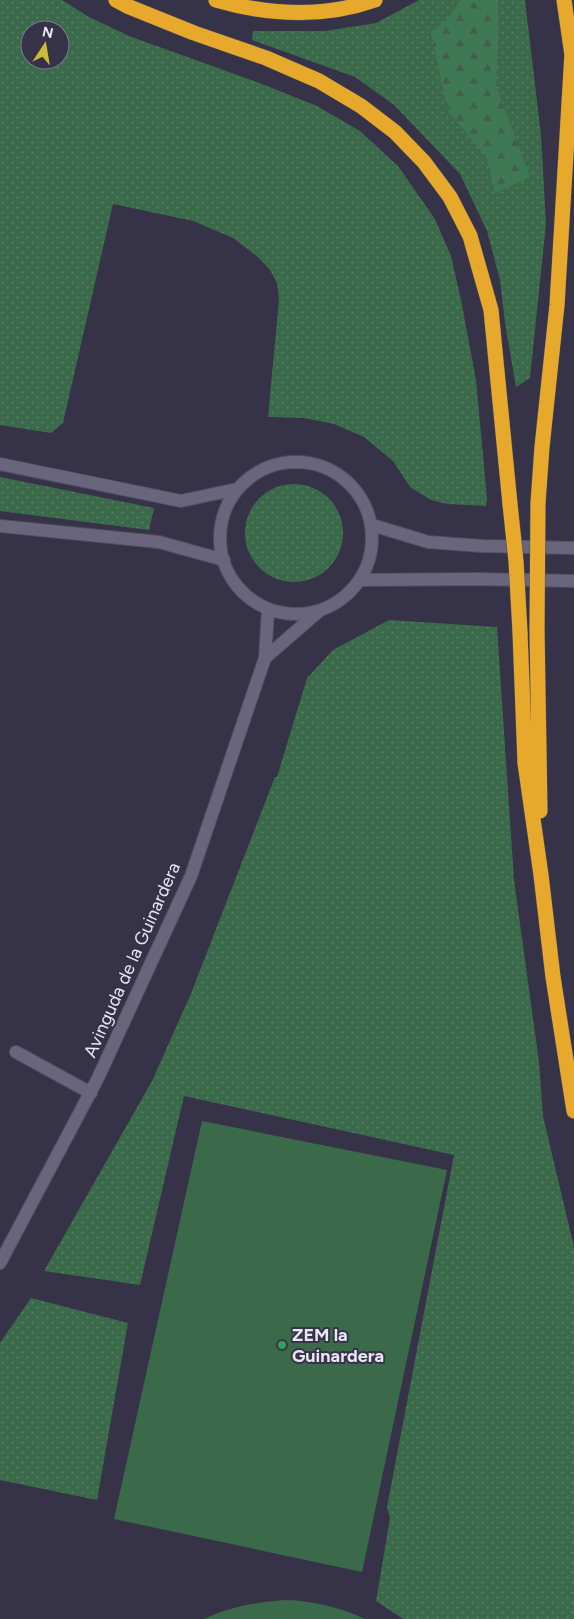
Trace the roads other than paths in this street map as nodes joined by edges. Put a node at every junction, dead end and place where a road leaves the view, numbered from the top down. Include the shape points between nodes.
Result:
1 (116, 0) edge
2 (216, 0) edge
3 (375, 0) edge
4 (564, 0) edge
5 (572, 53) junction
6 (574, 71) edge
7 (0, 464) edge
8 (237, 489) junction
9 (372, 525) junction
10 (0, 526) edge
11 (574, 548) edge
12 (224, 560) junction
13 (361, 580) junction
14 (574, 582) edge
15 (268, 610) junction
16 (318, 612) junction
17 (265, 658) junction
18 (541, 875) junction
19 (16, 1052) dead end
20 (90, 1093) junction
21 (574, 1111) edge
22 (0, 1263) edge

1 - 18 highway, bridge via 194,33 266,58 319,81 361,106 424,162 450,197 470,236 491,310 516,562 525,763
2 - 3 highway via 264,10 299,12 355,7
4 - 5 highway
5 - 6 highway
5 - 18 highway, bridge via 560,266 538,503 536,630
7 - 8 street via 181,501
8 - 9 street via 257,472 287,462 319,465 346,480 365,503
8 - 12 street via 228,502 219,528
9 - 11 street via 428,542
9 - 13 street via 372,551
10 - 12 street via 159,542
12 - 15 street via 241,592
13 - 14 street
13 - 16 street via 344,599
15 - 16 street via 288,615
15 - 17 street, Avinguda de la Guinardera
16 - 17 street
17 - 20 street, Avinguda de la Guinardera via 191,876
18 - 21 highway
19 - 20 street
20 - 22 street, Avinguda de la Guinardera

